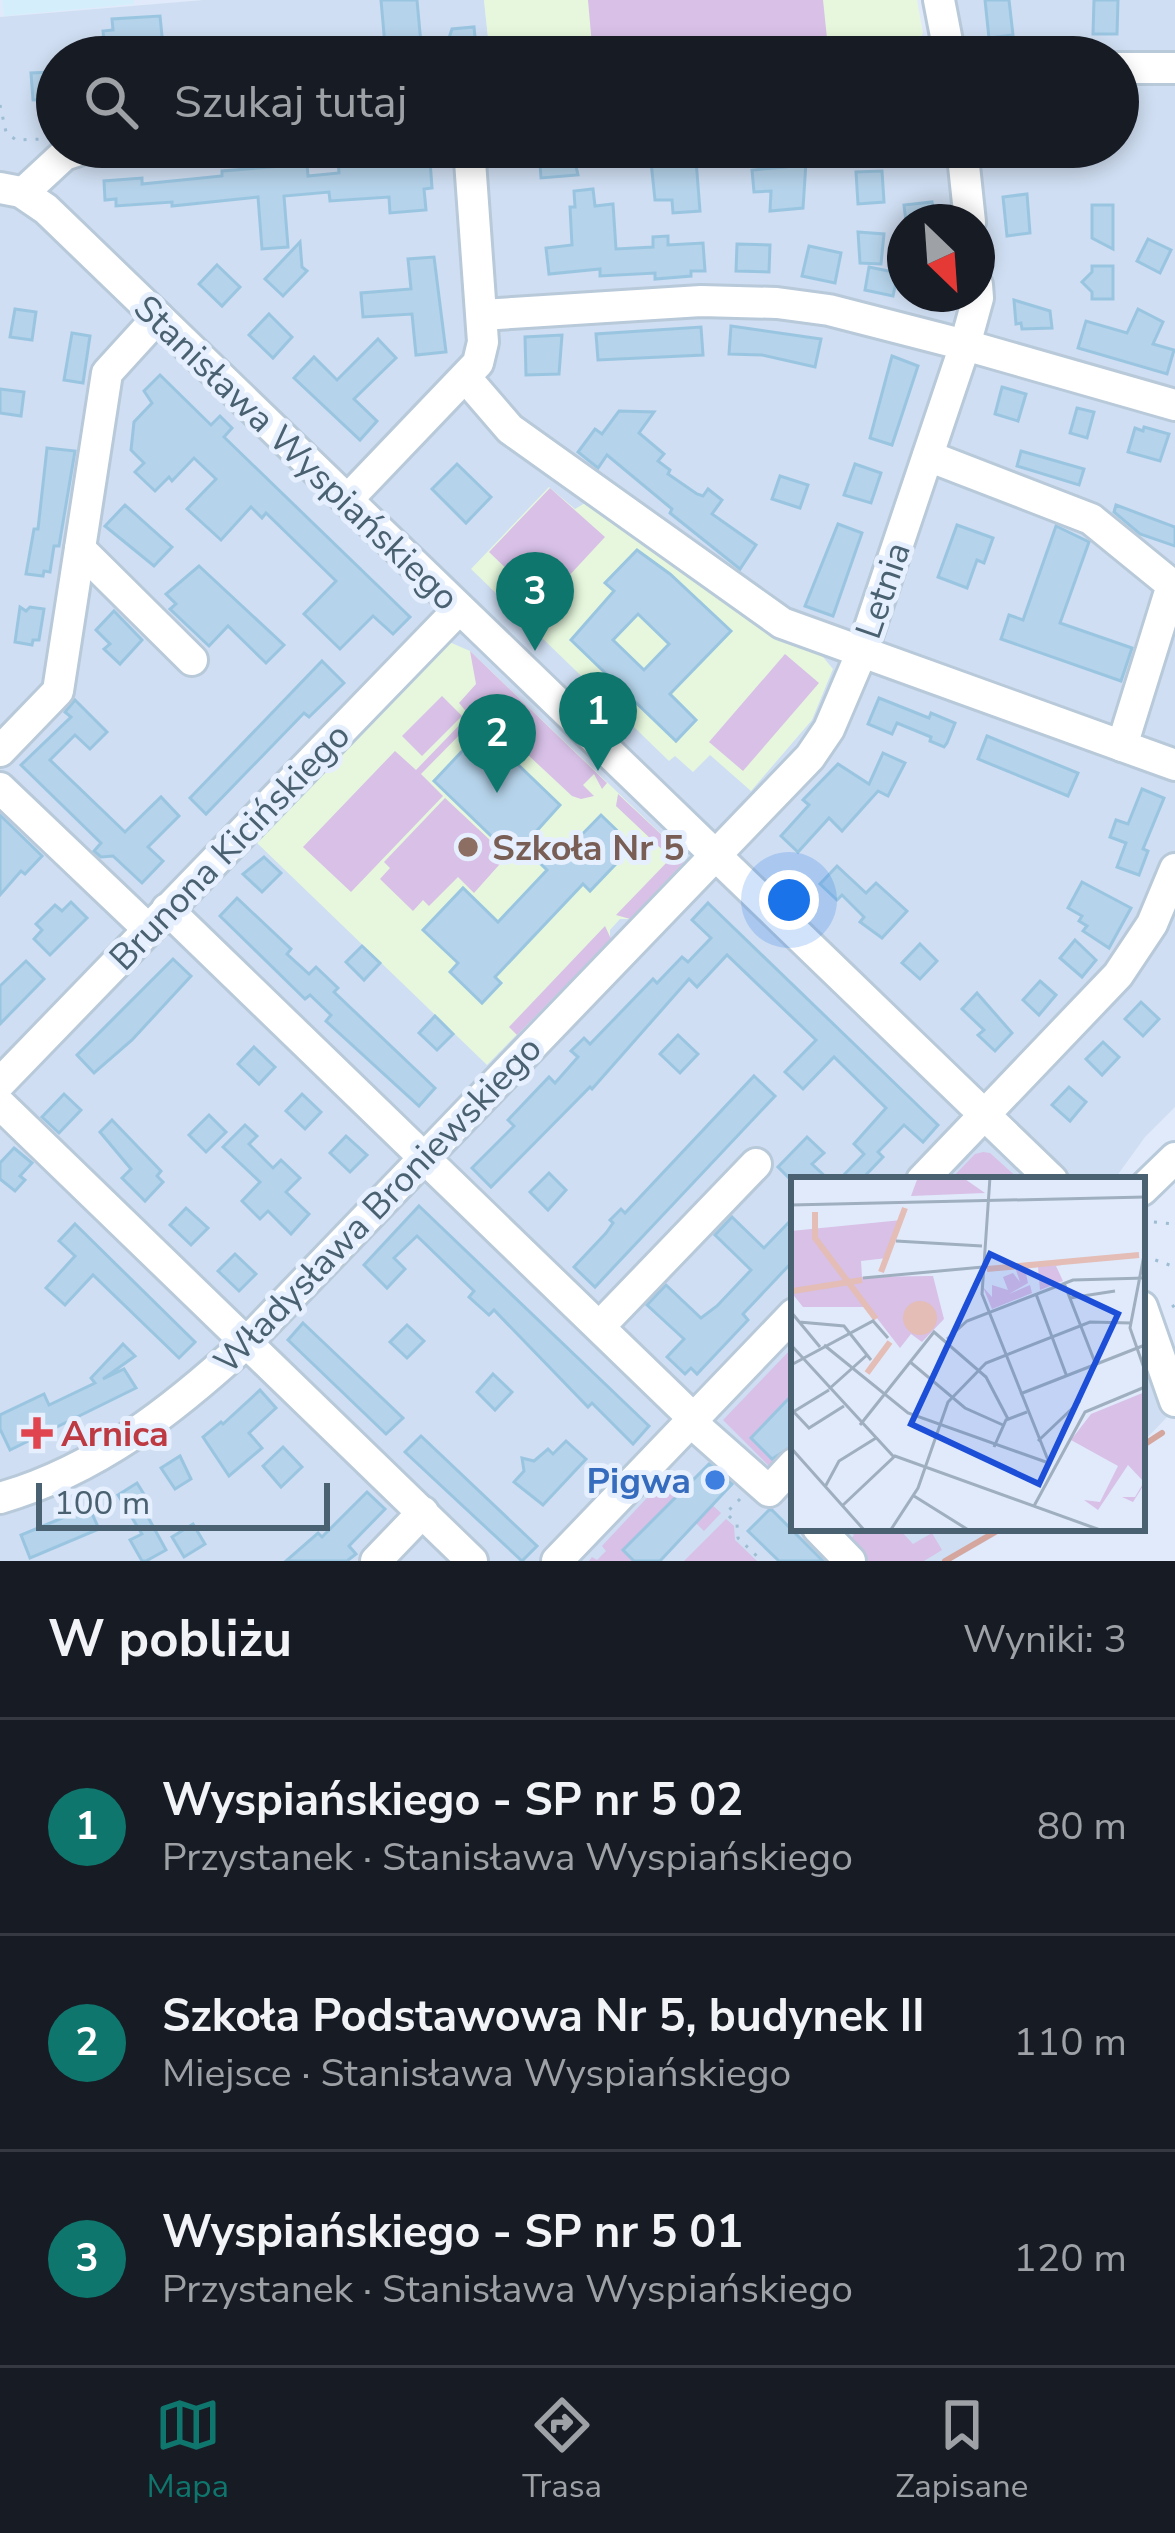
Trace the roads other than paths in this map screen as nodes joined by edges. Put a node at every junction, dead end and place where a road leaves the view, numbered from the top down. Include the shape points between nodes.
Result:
1 (939, 0) edge
2 (946, 36) edge
3 (1139, 68) edge
4 (1175, 68) edge
5 (44, 168) edge
6 (471, 168) edge
7 (964, 168) edge
8 (11, 190) edge
9 (968, 204) edge
10 (975, 312) edge
11 (482, 315) junction
12 (158, 317) junction
13 (965, 345) junction
14 (466, 378) junction
15 (1175, 405) edge
16 (928, 456) junction
17 (347, 500) junction
18 (80, 549) junction
19 (459, 609) junction
20 (861, 654) junction
21 (192, 660) dead end
22 (1122, 746) junction
23 (0, 751) edge
24 (1175, 765) edge
25 (0, 788) edge
26 (715, 856) junction
27 (1175, 869) edge
28 (157, 919) junction
29 (0, 1083) edge
30 (0, 1104) edge
31 (986, 1115) junction
32 (424, 1157) junction
33 (1175, 1158) edge
34 (756, 1165) dead end
35 (925, 1177) edge
36 (1049, 1177) edge
37 (1145, 1187) edge
38 (1163, 1306) edge
39 (791, 1316) edge
40 (600, 1326) junction
41 (247, 1343) junction
42 (1166, 1388) edge
43 (692, 1420) junction
44 (781, 1497) edge
45 (0, 1498) edge
46 (424, 1512) junction
47 (821, 1531) edge
48 (376, 1561) edge
49 (472, 1561) edge
50 (557, 1561) edge
51 (850, 1561) edge

1 - 2 street
3 - 4 street
5 - 8 street
6 - 11 street
7 - 9 street
8 - 12 street, Stanisława Wyspiańskiego via 46,209
10 - 13 street, Letnia
11 - 13 street via 739,300 829,310
11 - 14 street via 484,342
12 - 17 street, Stanisława Wyspiańskiego
12 - 18 street via 107,373
13 - 15 street
13 - 16 street, Letnia
14 - 17 street
14 - 20 street via 511,429 782,623
16 - 20 street, Letnia
16 - 22 street via 1091,519 1172,584
17 - 19 street, Stanisława Wyspiańskiego
18 - 21 street
18 - 23 street via 58,691
19 - 26 street, Stanisława Wyspiańskiego
19 - 28 street, Brunona Kicińskiego
20 - 22 street
20 - 26 street, Letnia via 810,757
22 - 24 street
25 - 28 street
26 - 31 street, Stanisława Wyspiańskiego
26 - 32 street, Władysława Broniewskiego
27 - 31 street via 1131,959
28 - 29 street, Brunona Kicińskiego
28 - 32 street
30 - 41 street
31 - 35 street
31 - 36 street, Stanisława Wyspiańskiego
32 - 40 street
32 - 41 street, Władysława Broniewskiego
33 - 37 street
34 - 40 street
38 - 42 street
39 - 43 street
40 - 43 street
41 - 45 street, Władysława Broniewskiego via 116,1448
41 - 46 street
43 - 44 street
43 - 50 street
46 - 48 street
46 - 49 street
47 - 51 street

